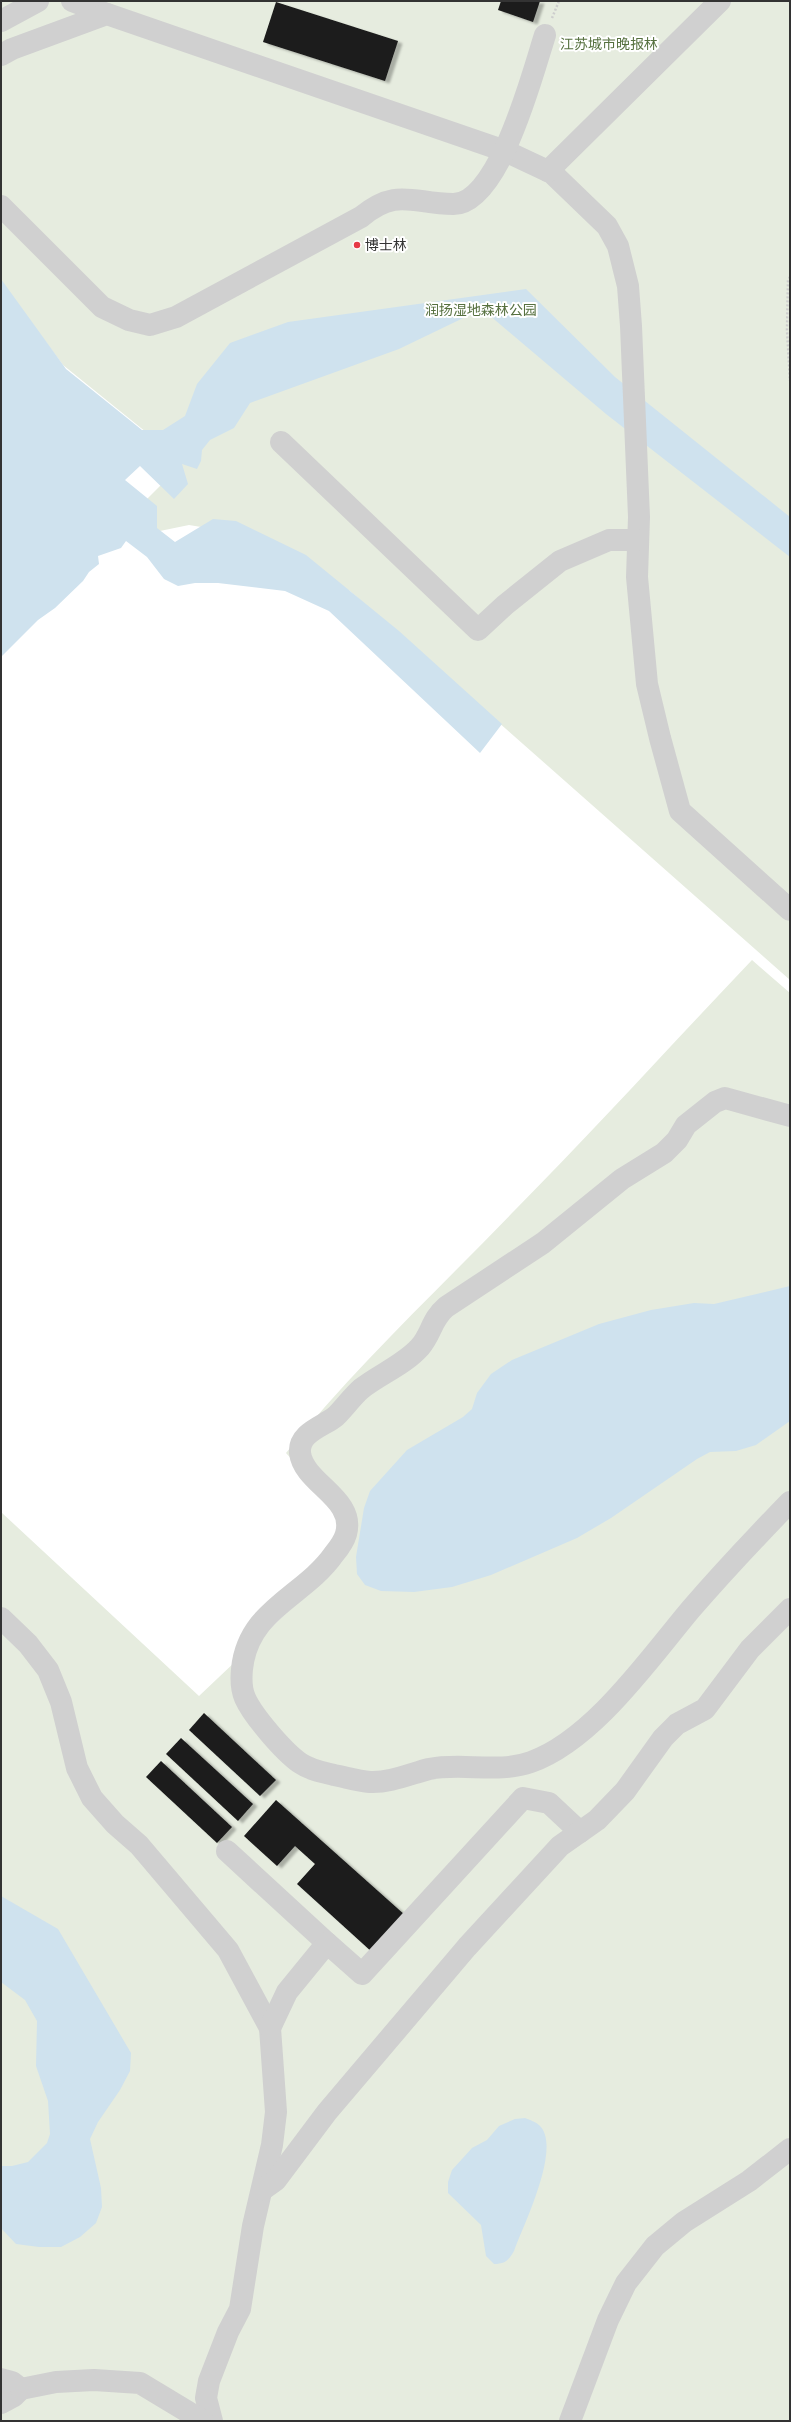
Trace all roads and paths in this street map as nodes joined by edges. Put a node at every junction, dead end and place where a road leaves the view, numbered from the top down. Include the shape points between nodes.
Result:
1 (38, 1) edge
2 (72, 1) edge
3 (720, 1) edge
4 (107, 14) junction
5 (1, 21) edge
6 (545, 35) dead end
7 (1, 55) edge
8 (506, 151) junction
9 (548, 171) junction
10 (1, 206) edge
11 (790, 277) edge
12 (790, 381) edge
13 (281, 442) dead end
14 (638, 540) junction
15 (790, 910) edge
16 (790, 1116) edge
17 (790, 1502) edge
18 (790, 1609) edge
19 (1, 1618) edge
20 (515, 1766) junction
21 (523, 1798) junction
22 (580, 1832) junction
23 (227, 1851) dead end
24 (327, 1943) junction
25 (270, 2028) junction
26 (790, 2149) edge
27 (262, 2190) junction
28 (1, 2379) edge
29 (21, 2388) junction
30 (1, 2403) edge
31 (203, 2421) edge
32 (212, 2421) edge
33 (570, 2421) edge

1 - 5 lane
2 - 4 lane
3 - 9 lane
4 - 7 lane
4 - 8 lane
6 - 8 lane
8 - 9 lane
8 - 10 lane via 489,180 469,200 454,204 396,199 376,205 361,217 176,317 150,325 129,320 102,307
9 - 14 lane via 607,226 618,246 628,286
11 - 12 path via 787,330
13 - 14 lane via 478,630 560,561 610,540
14 - 15 lane via 637,577 647,684 680,811
16 - 20 lane via 725,1098 715,1102 686,1125 677,1140 664,1153 622,1179 542,1243 446,1307 436,1316 419,1348 360,1390 334,1418 306,1436 300,1447 306,1467 342,1507 348,1520 347,1533 326,1565 310,1582 283,1600 263,1618 255,1630 242,1665 241,1682 246,1699 286,1751 301,1764 314,1770 371,1782 443,1766
17 - 20 lane via 736,1558 612,1702 568,1744 547,1756
18 - 22 lane via 750,1649 705,1708 677,1724 663,1738 625,1791 597,1820
19 - 25 lane via 28,1644 48,1670 61,1702 77,1768 92,1798 115,1824 139,1845 228,1950
20 - 21 lane
21 - 22 lane via 549,1804
21 - 24 lane via 362,1974
22 - 27 lane via 560,1846 467,1947 327,2112 276,2180
23 - 24 lane
24 - 25 lane via 287,1992
25 - 27 lane via 276,2112
26 - 33 lane via 749,2181 684,2222 655,2246 626,2283 608,2320
27 - 32 lane via 253,2226 240,2309 209,2381 206,2398
28 - 29 lane
29 - 30 lane via 14,2396
29 - 31 lane via 56,2382 94,2380 140,2383

